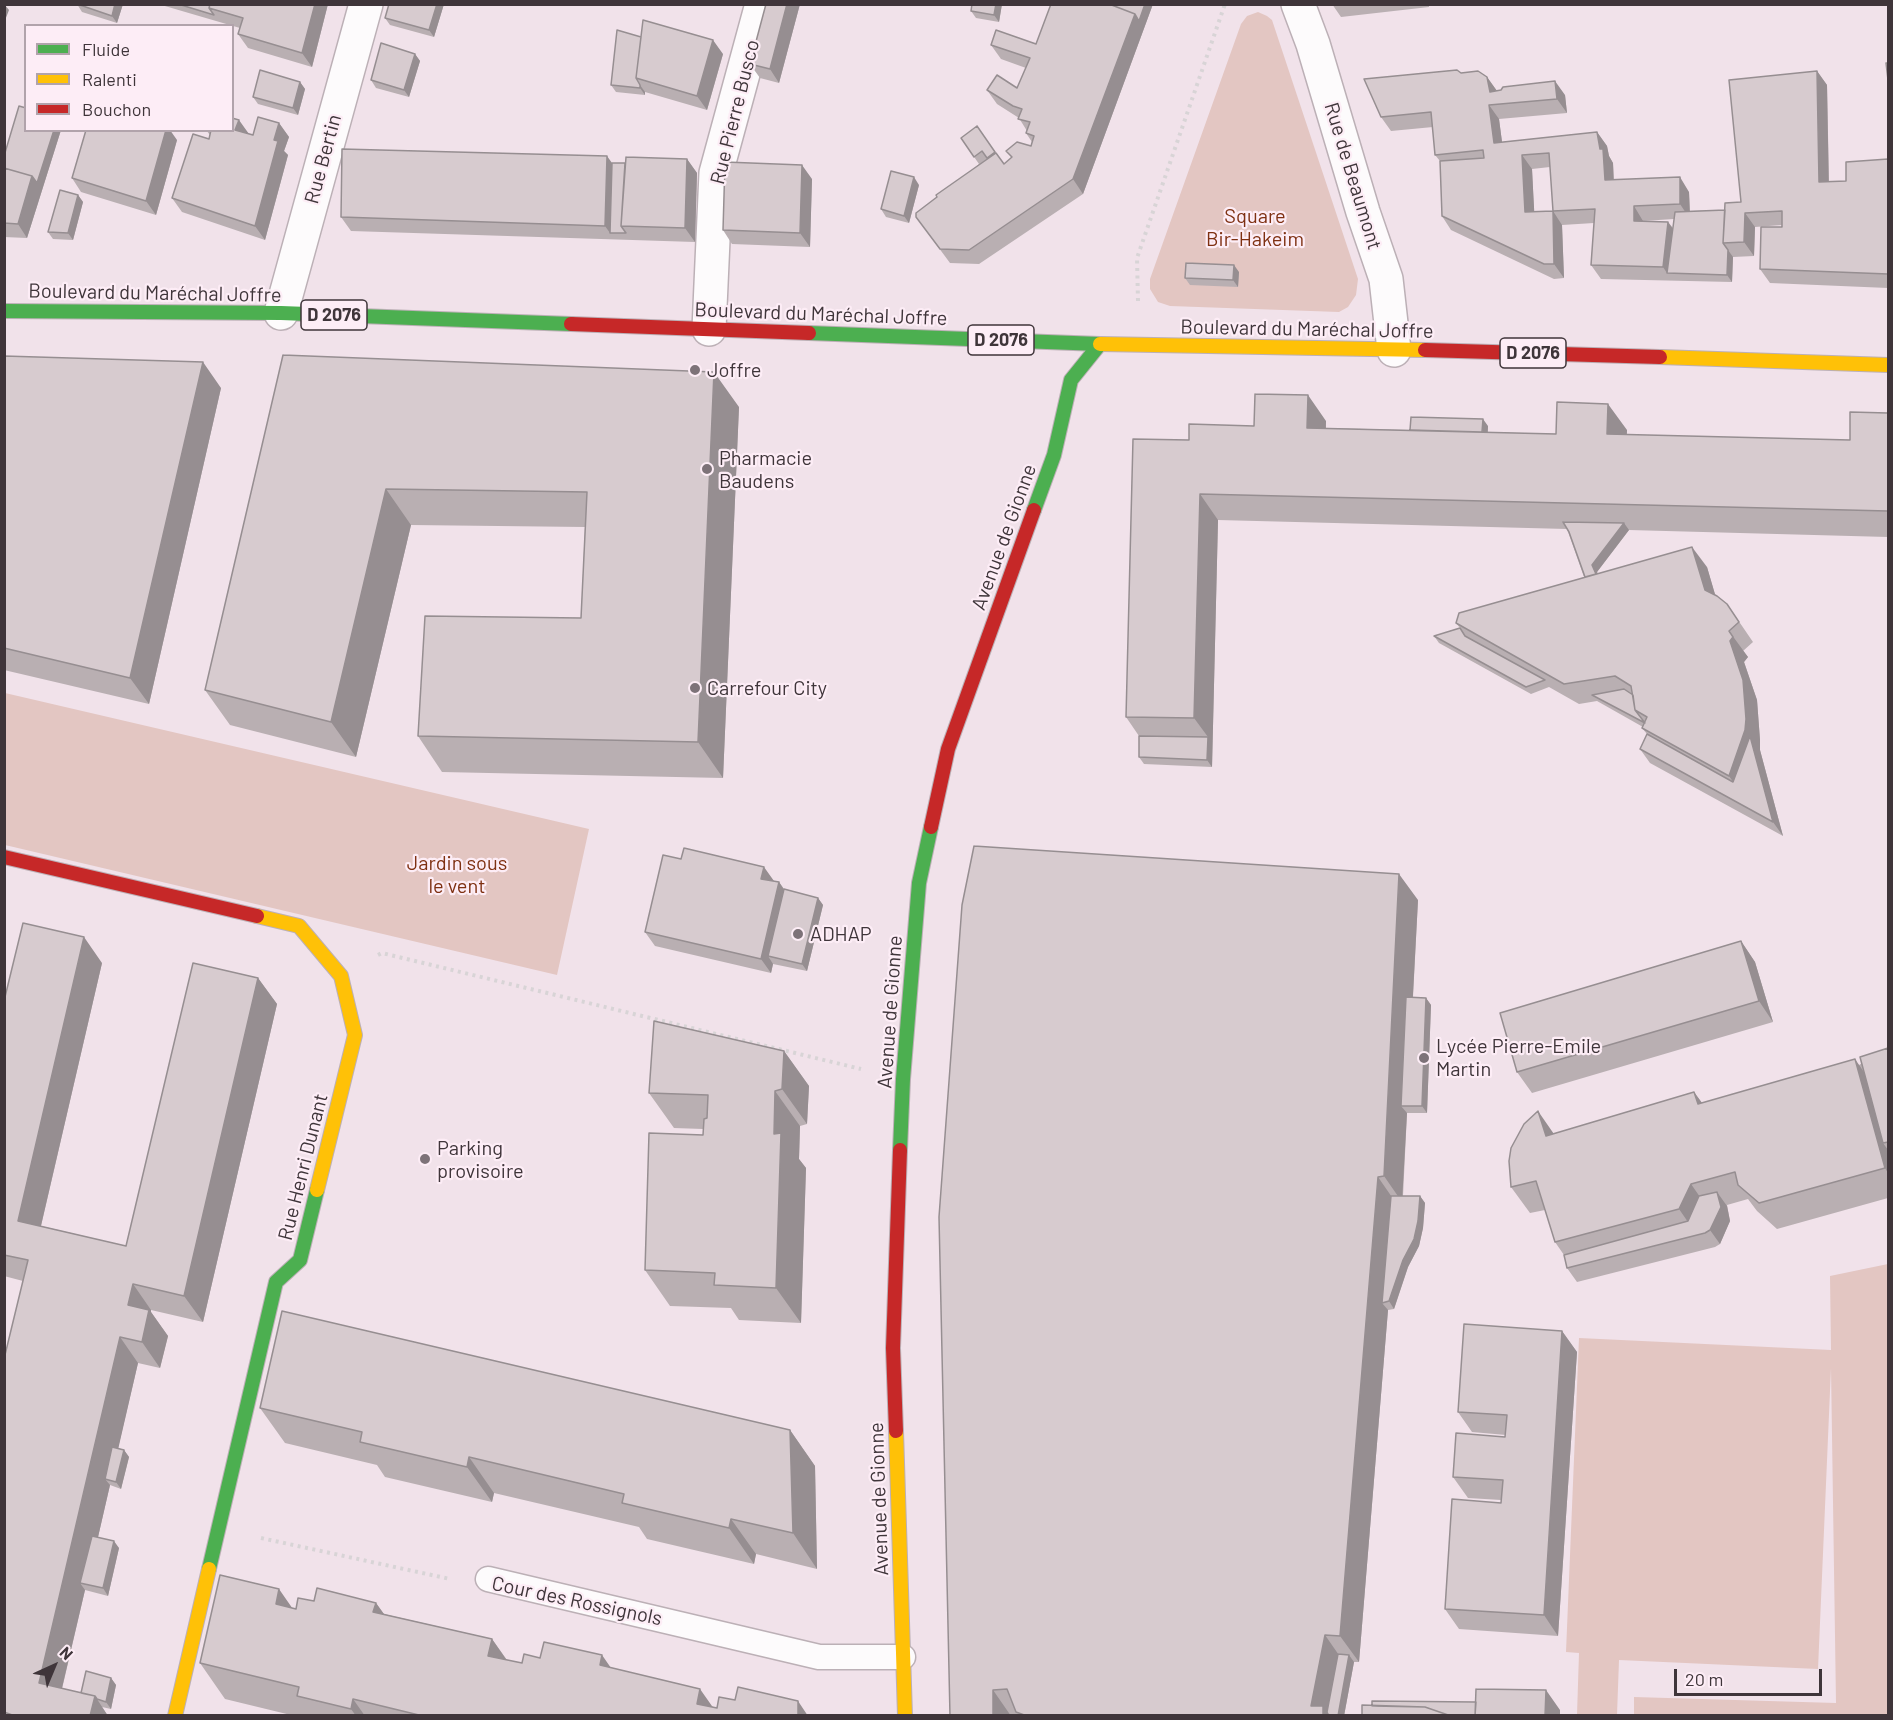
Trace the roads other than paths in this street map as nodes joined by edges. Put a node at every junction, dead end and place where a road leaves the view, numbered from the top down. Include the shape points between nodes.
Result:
1 (366, 4) edge
2 (762, 4) edge
3 (1298, 4) edge
4 (4, 311) edge
5 (281, 313) junction
6 (709, 329) junction
7 (1100, 344) junction
8 (1394, 350) junction
9 (1888, 365) edge
10 (4, 856) edge
11 (488, 1579) road end
12 (903, 1658) junction
13 (175, 1716) edge
14 (905, 1716) edge

1 - 5 street, Rue Bertin
2 - 6 street, Rue Pierre Busco via 716,173
3 - 8 street, Rue de Beaumont via 1314,44 1386,279
4 - 5 street, Boulevard du Maréchal Joffre / D 2076
5 - 6 street, Boulevard du Maréchal Joffre / D 2076
6 - 7 street, Boulevard du Maréchal Joffre / D 2076
7 - 8 street, Boulevard du Maréchal Joffre / D 2076
7 - 12 street, Avenue de Gionne via 1071,380 1054,455 948,749 919,883 903,1079 893,1348
8 - 9 street, Boulevard du Maréchal Joffre / D 2076
10 - 13 street, Rue Henri Dunant via 299,926 341,976 355,1035 300,1260 276,1282
11 - 12 lane, Cour des Rossignols via 819,1657
12 - 14 street, Avenue de Gionne

